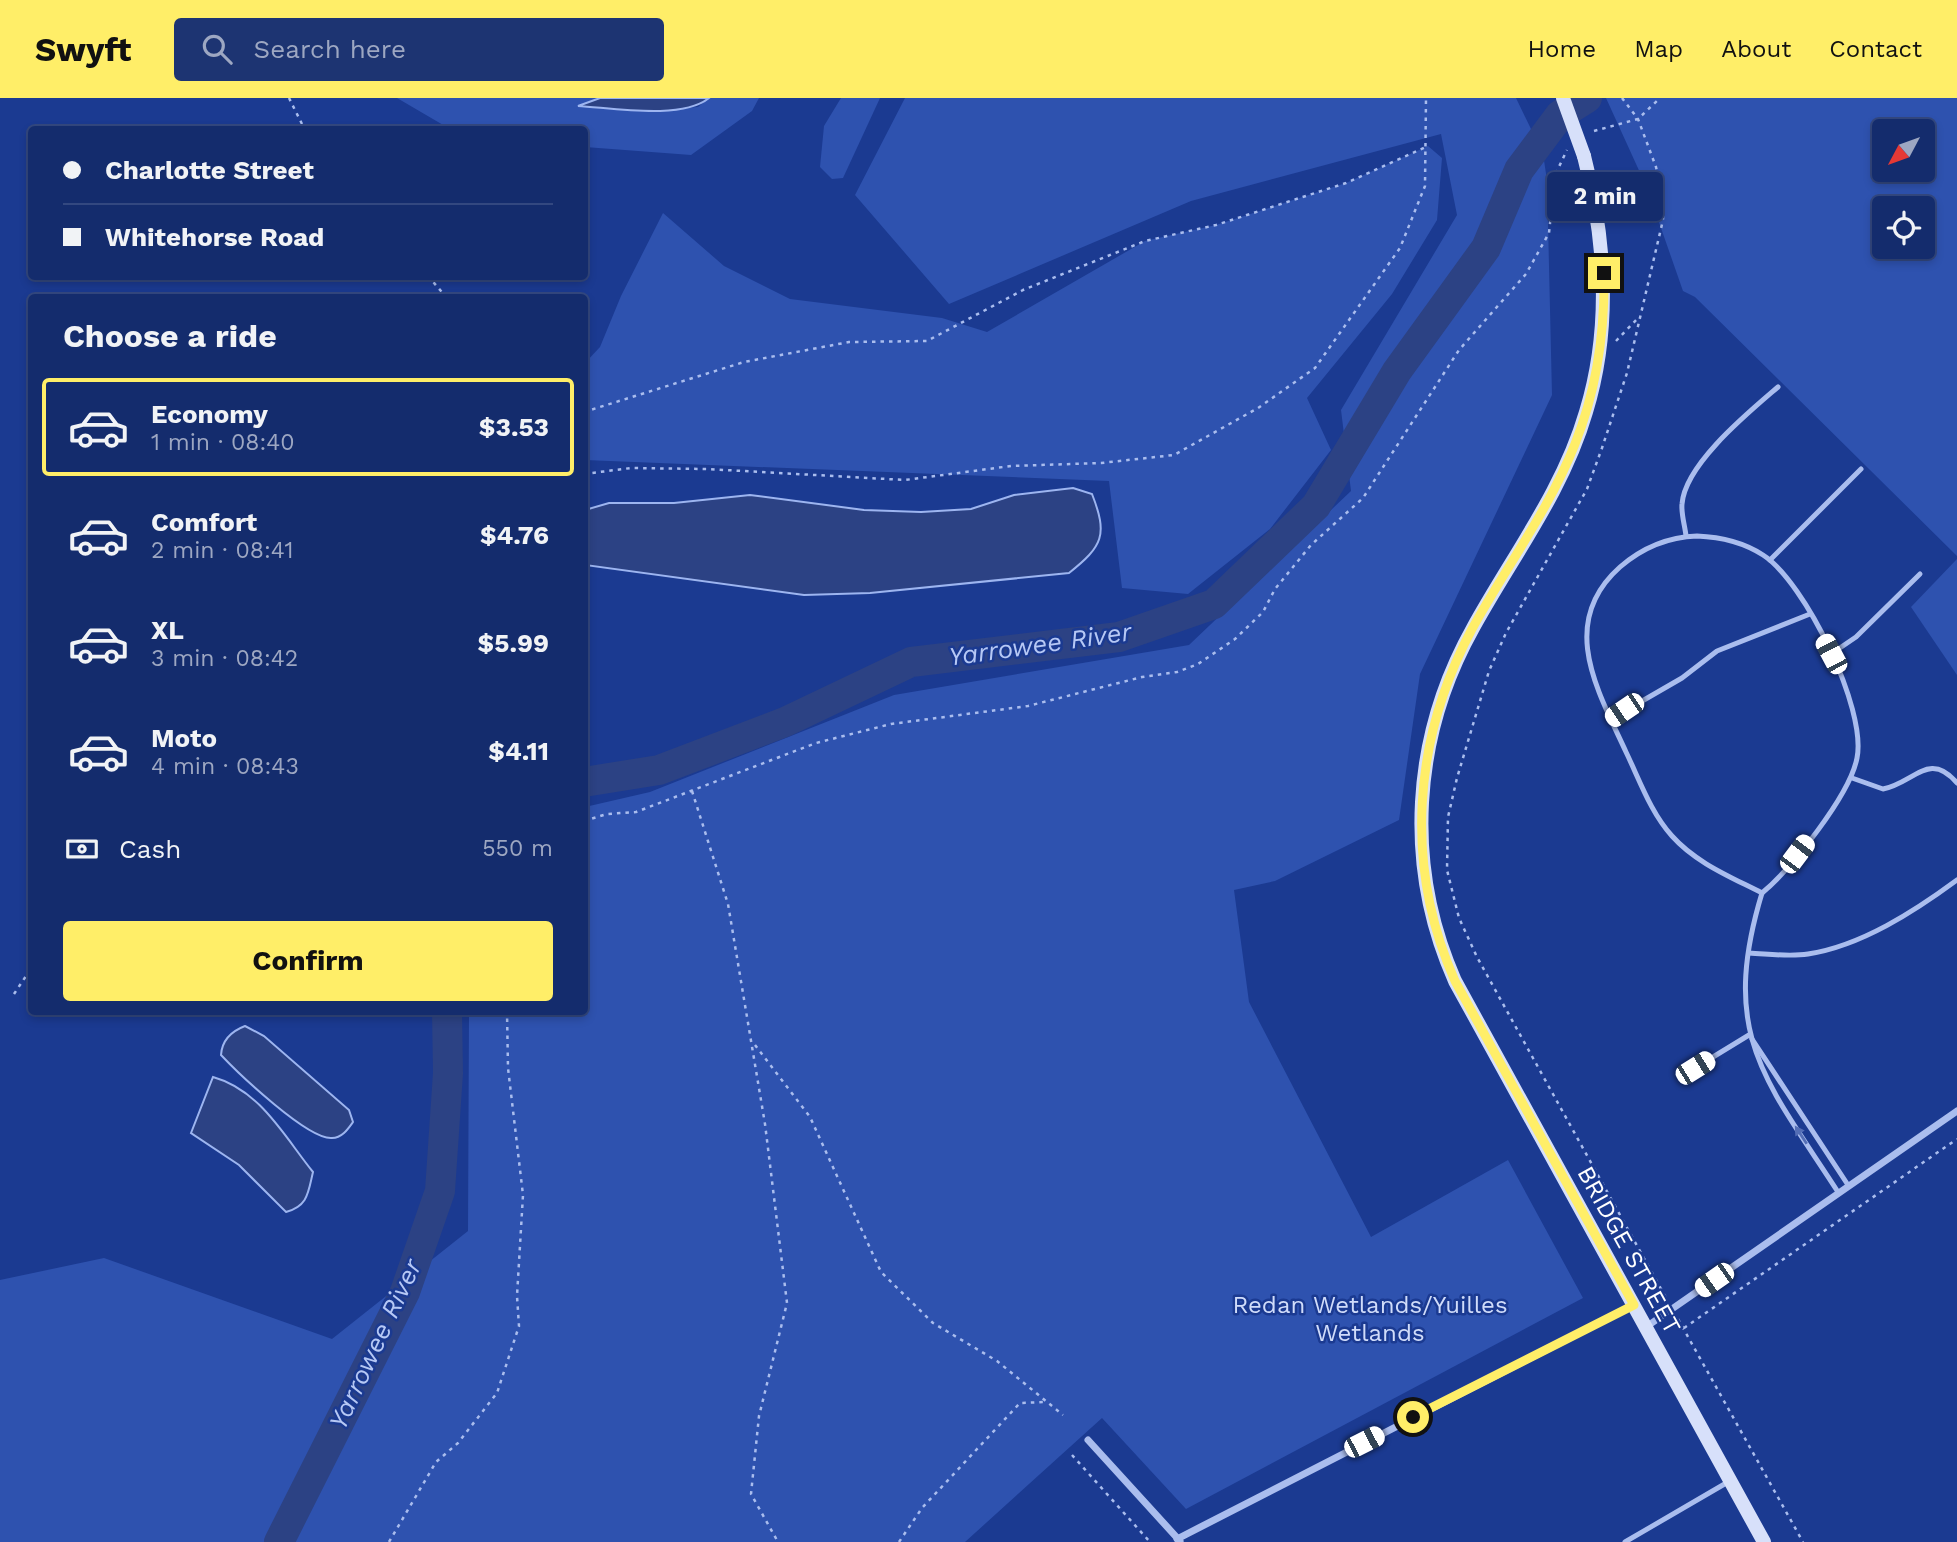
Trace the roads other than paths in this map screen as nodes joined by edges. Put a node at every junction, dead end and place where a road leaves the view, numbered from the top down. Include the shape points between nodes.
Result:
1 (1563, 98) edge
2 (1777, 387) dead end
3 (1861, 469) dead end
4 (1686, 536) junction
5 (1770, 560) junction
6 (1920, 574) dead end
7 (1810, 614) junction
8 (1831, 654) junction
9 (1611, 719) junction
10 (1852, 778) junction
11 (1957, 783) edge
12 (1957, 880) edge
13 (1762, 893) junction
14 (1749, 953) junction
15 (1749, 1035) junction
16 (1695, 1068) dead end
17 (1957, 1111) edge
18 (1848, 1185) junction
19 (1838, 1192) junction
20 (1634, 1305) junction
21 (1646, 1326) junction
22 (1088, 1440) dead end
23 (1730, 1481) junction
24 (1179, 1540) edge
25 (1625, 1542) edge
26 (1764, 1542) edge

1 - 20 main road, BRIDGE STREET, bridge via 1584,156 1602,250 1604,312 1599,357 1586,414 1564,470 1462,649 1437,712 1421,804 1423,863 1434,923 1455,981
2 - 4 lane via 1733,428 1691,479 1682,504
3 - 5 lane
4 - 5 lane via 1726,539
4 - 9 lane via 1662,541 1632,558 1607,581 1594,601 1587,650
5 - 7 lane via 1791,581
6 - 8 lane via 1856,637
7 - 8 lane
7 - 9 lane via 1717,651 1682,678
8 - 10 lane via 1849,693 1856,724 1858,754
9 - 13 lane via 1667,830 1692,854
10 - 11 lane via 1883,789 1934,768 1944,770
10 - 13 lane via 1786,869
12 - 14 lane via 1898,918 1830,948 1796,955
13 - 14 lane
14 - 15 lane via 1744,997
15 - 16 lane
15 - 18 lane
19 -> 15 lane via 1765,1075
17 - 18 street
18 - 19 street
19 - 21 street
20 - 21 main road, BRIDGE STREET
20 - 24 street
21 - 23 main road, BRIDGE STREET
22 - 24 street
23 - 25 lane
23 - 26 main road, BRIDGE STREET

